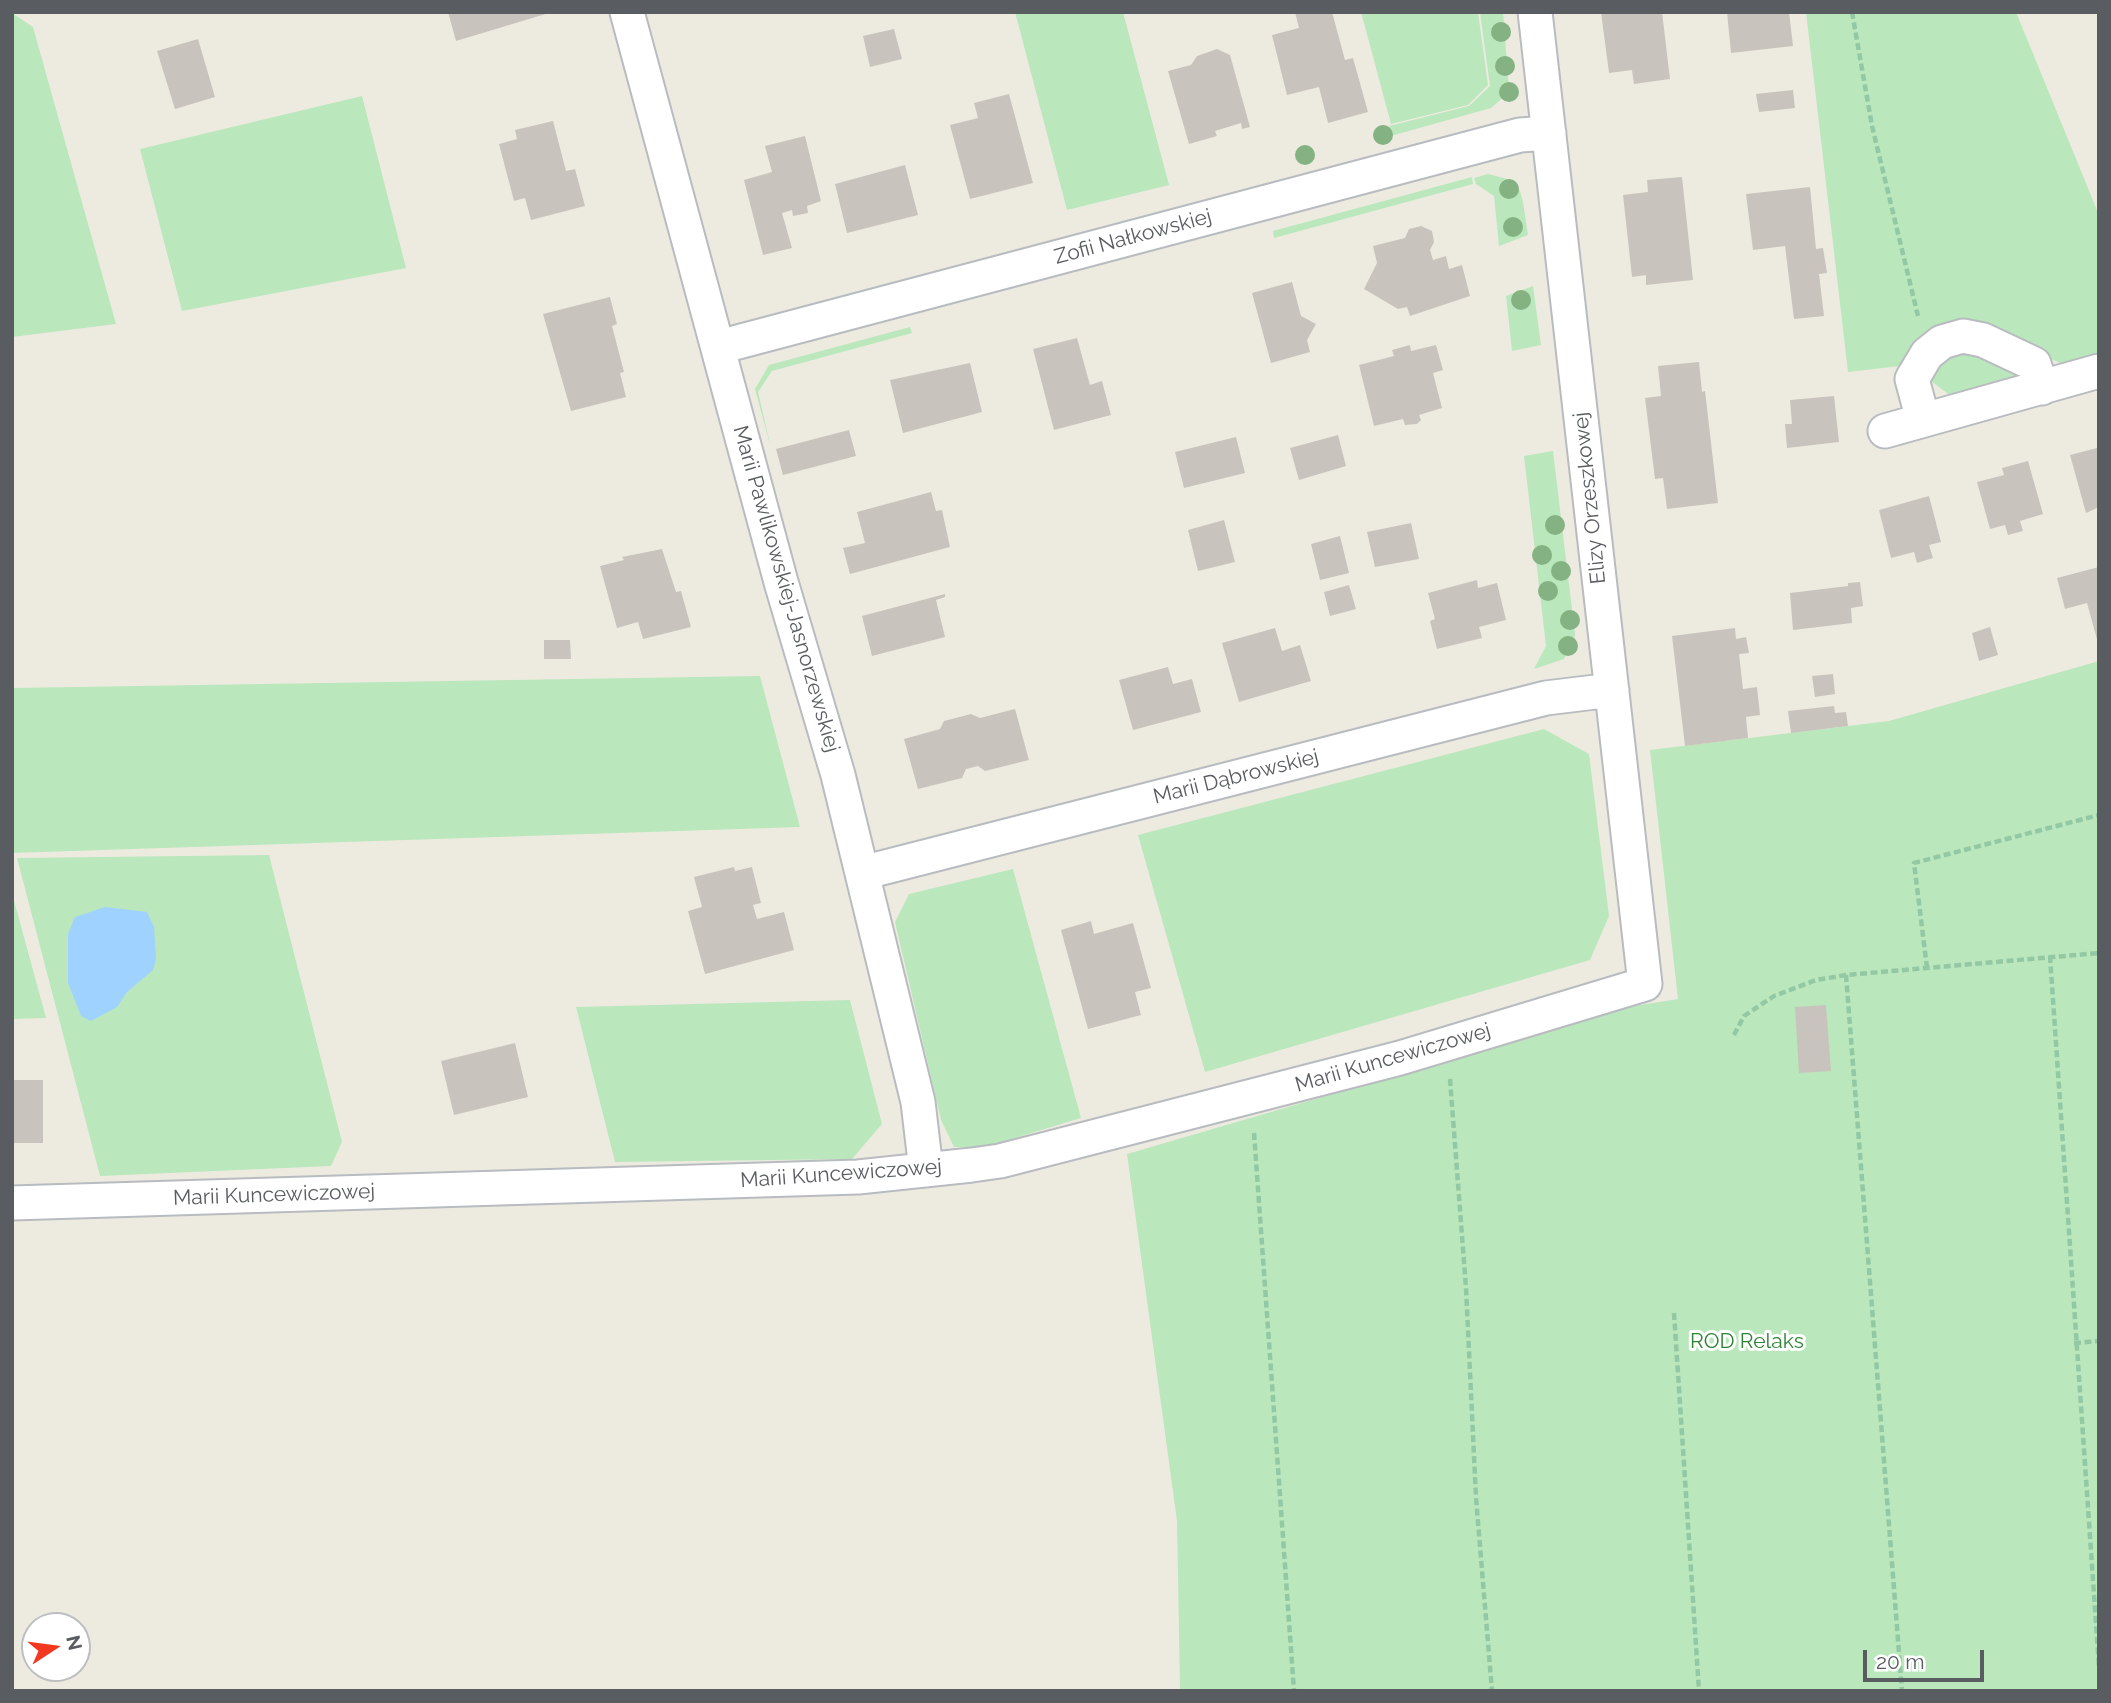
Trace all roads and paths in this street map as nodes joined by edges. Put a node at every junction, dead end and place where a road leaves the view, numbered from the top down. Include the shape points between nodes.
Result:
1 (626, 12) edge
2 (1535, 12) edge
3 (1852, 12) edge
4 (1549, 133) junction
5 (719, 347) junction
6 (1927, 354) junction
7 (2099, 371) edge
8 (2042, 388) junction
9 (1923, 420) junction
10 (1885, 431) dead end
11 (1612, 690) junction
12 (2099, 815) edge
13 (862, 873) junction
14 (2099, 953) edge
15 (2050, 956) junction
16 (1927, 968) junction
17 (1846, 975) junction
18 (1645, 984) joint
19 (1734, 1035) dead end
20 (1450, 1068) dead end
21 (1253, 1127) dead end
22 (926, 1170) junction
23 (12, 1203) edge
24 (1674, 1313) dead end
25 (2099, 1341) edge
26 (2074, 1343) junction
27 (2096, 1601) edge
28 (2099, 1667) edge
29 (1294, 1691) edge
30 (1492, 1691) edge
31 (1699, 1691) edge
32 (1902, 1691) edge

1 - 5 street, Marii Pawlikowskiej-Jasnorzewskiej
2 - 4 street, Elizy Orzeszkowej
3 - 6 path via 1872,126
4 - 5 street, Zofii Nałkowskiej via 1520,135
4 - 11 street, Elizy Orzeszkowej
5 - 13 street, Marii Pawlikowskiej-Jasnorzewskiej
6 - 8 street via 1942,342 1963,337 1983,340 2034,364
6 - 9 street via 1912,379
7 - 8 street
8 - 9 street
9 - 10 street
11 - 13 street, Marii Dąbrowskiej via 1546,698
11 - 18 street, Elizy Orzeszkowej
12 - 16 path via 1914,863
13 - 22 street, Marii Pawlikowskiej-Jasnorzewskiej via 918,1102
14 - 15 path
15 - 16 path
15 - 26 path
16 - 17 path
17 - 19 path via 1774,996 1744,1016
17 - 32 path
18 - 22 street, Marii Kuncewiczowej via 1387,1062 1000,1161
20 - 30 path
21 - 29 path
22 - 23 street, Marii Kuncewiczowej via 844,1178
24 - 31 path
25 - 26 path
26 - 27 path
27 - 28 path

